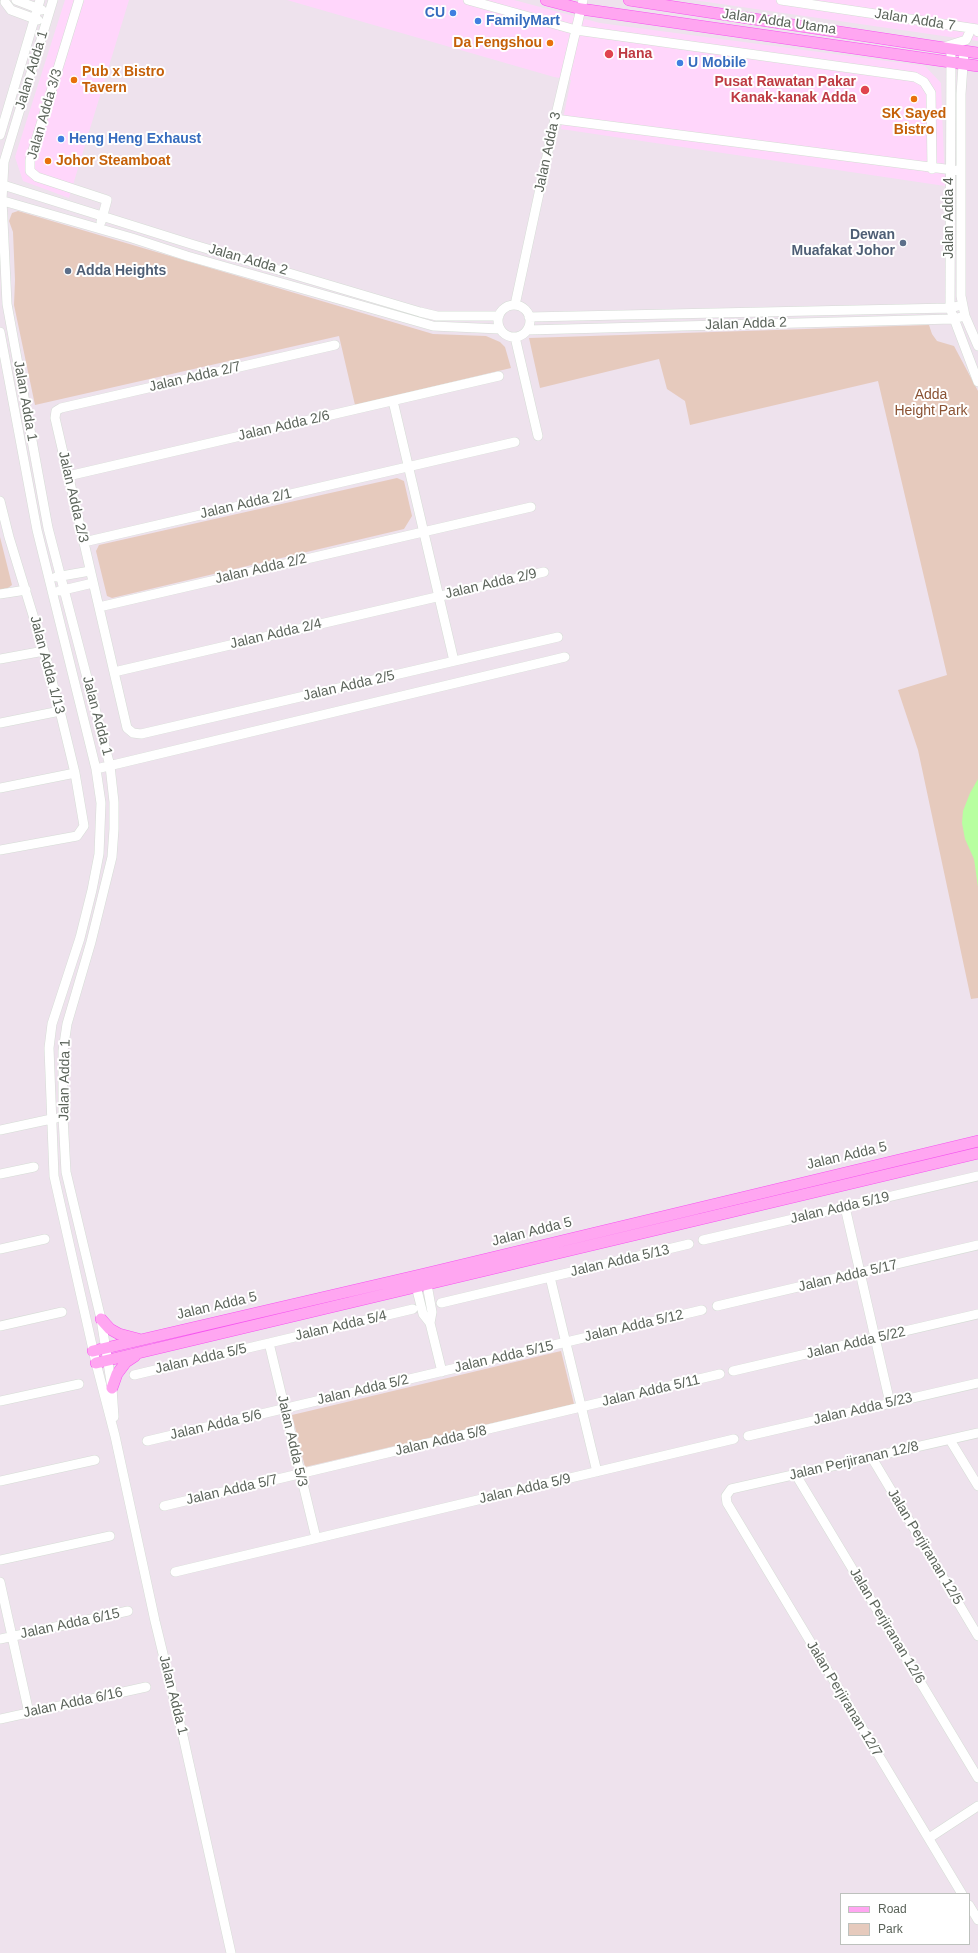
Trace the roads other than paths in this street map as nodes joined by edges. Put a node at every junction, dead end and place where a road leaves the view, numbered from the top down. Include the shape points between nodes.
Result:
1 (53, 0) edge
2 (79, 0) edge
3 (468, 0) edge
4 (546, 0) edge
5 (629, 0) edge
6 (781, 0) edge
7 (9, 1) edge
8 (38, 4) edge
9 (582, 4) edge
10 (49, 12) junction
11 (34, 18) junction
12 (46, 22) junction
13 (576, 30) junction
14 (975, 30) edge
15 (946, 49) junction
16 (964, 51) junction
17 (978, 53) edge
18 (950, 62) junction
19 (962, 64) junction
20 (978, 66) edge
21 (555, 119) junction
22 (0, 135) edge
23 (932, 169) junction
24 (949, 171) junction
25 (961, 171) junction
26 (1, 184) edge
27 (1, 200) edge
28 (103, 216) junction
29 (99, 229) junction
30 (3, 257) edge
31 (950, 283) junction
32 (395, 304) junction
33 (516, 305) junction
34 (962, 305) junction
35 (919, 308) junction
36 (950, 308) junction
37 (392, 313) junction
38 (499, 316) junction
39 (965, 316) junction
40 (530, 317) junction
41 (953, 319) junction
42 (500, 329) junction
43 (527, 330) junction
44 (0, 332) edge
45 (515, 336) junction
46 (335, 345) dead end
47 (978, 346) edge
48 (499, 376) dead end
49 (978, 382) edge
50 (393, 401) junction
51 (56, 411) joint
52 (538, 436) dead end
53 (515, 442) dead end
54 (408, 466) junction
55 (68, 476) junction
56 (0, 501) edge
57 (531, 507) dead end
58 (4, 532) edge
59 (423, 532) junction
60 (84, 542) junction
61 (90, 570) junction
62 (544, 572) dead end
63 (61, 576) junction
64 (49, 579) junction
65 (93, 583) junction
66 (26, 590) junction
67 (64, 590) junction
68 (52, 592) junction
69 (0, 594) edge
70 (438, 596) junction
71 (99, 607) junction
72 (558, 637) dead end
73 (44, 651) junction
74 (565, 657) dead end
75 (0, 659) edge
76 (454, 661) junction
77 (114, 672) junction
78 (60, 711) junction
79 (0, 723) edge
80 (110, 766) junction
81 (96, 769) junction
82 (75, 773) junction
83 (0, 788) edge
84 (0, 850) edge
85 (64, 1117) junction
86 (51, 1119) junction
87 (0, 1130) edge
88 (978, 1141) edge
89 (978, 1153) edge
90 (34, 1167) dead end
91 (0, 1174) edge
92 (978, 1176) edge
93 (737, 1204) junction
94 (844, 1207) junction
95 (45, 1239) dead end
96 (703, 1240) dead end
97 (689, 1244) dead end
98 (978, 1246) edge
99 (0, 1249) edge
100 (860, 1273) junction
101 (550, 1277) junction
102 (420, 1280) junction
103 (441, 1303) dead end
104 (717, 1306) dead end
105 (413, 1309) dead end
106 (702, 1310) dead end
107 (62, 1312) dead end
108 (978, 1314) edge
109 (101, 1319) junction
110 (0, 1326) edge
111 (875, 1338) junction
112 (140, 1339) junction
113 (566, 1342) junction
114 (269, 1343) junction
115 (106, 1348) junction
116 (93, 1351) junction
117 (138, 1353) junction
118 (108, 1360) junction
119 (96, 1363) junction
120 (733, 1371) dead end
121 (442, 1372) junction
122 (720, 1374) dead end
123 (134, 1375) dead end
124 (978, 1383) edge
125 (79, 1384) dead end
126 (112, 1388) junction
127 (0, 1401) edge
128 (890, 1403) junction
129 (581, 1407) junction
130 (285, 1409) junction
131 (978, 1433) edge
132 (115, 1436) junction
133 (748, 1436) dead end
134 (734, 1439) dead end
135 (950, 1440) junction
136 (147, 1441) dead end
137 (872, 1458) junction
138 (95, 1460) dead end
139 (596, 1472) junction
140 (300, 1474) junction
141 (796, 1474) junction
142 (0, 1481) edge
143 (978, 1486) edge
144 (727, 1503) joint
145 (164, 1506) dead end
146 (110, 1536) dead end
147 (316, 1538) junction
148 (0, 1560) edge
149 (174, 1572) dead end
150 (0, 1582) edge
151 (128, 1611) dead end
152 (978, 1636) edge
153 (12, 1637) junction
154 (0, 1640) edge
155 (146, 1687) dead end
156 (29, 1713) junction
157 (0, 1719) edge
158 (978, 1778) edge
159 (978, 1806) edge
160 (929, 1838) junction
161 (961, 1893) edge
162 (970, 1907) edge
163 (978, 1920) edge
164 (231, 1953) edge

1 - 10 street, Jalan Adda 1
2 - 28 street, Jalan Adda 3/3 via 30,160 30,171 36,178 108,200
3 - 13 street
4 - 9 main road, Jalan Adda Utama
5 - 15 main road, Jalan Adda Utama
6 - 14 street, Jalan Adda 7
7 - 8 street
7 - 11 street via 11,10
8 - 10 street
8 - 11 street, Jalan Adda 1
9 - 13 street, Jalan Adda 3
9 - 18 main road, Jalan Adda Utama
10 - 12 street, Jalan Adda 1
11 - 12 street
11 - 22 street, Jalan Adda 1
12 - 26 street, Jalan Adda 1 via 4,162
13 - 21 street, Jalan Adda 3
13 - 23 street via 915,77 924,82 931,93
14 - 15 street via 966,40
15 - 16 main road, Jalan Adda Utama
15 - 18 street, Jalan Adda 4
16 - 17 main road, Jalan Adda Utama
16 - 19 street, Jalan Adda 4
18 - 19 main road, Jalan Adda Utama
18 - 24 street, Jalan Adda 4
19 - 20 main road, Jalan Adda Utama
19 - 25 street, Jalan Adda 4
21 - 23 street
21 - 33 street, Jalan Adda 3
23 - 24 street
24 - 25 street
24 - 31 street, Jalan Adda 4
25 - 34 street, Jalan Adda 4
26 - 27 street, Jalan Adda 1
26 - 28 street, Jalan Adda 2
27 - 29 street, Jalan Adda 2
27 - 30 street, Jalan Adda 1
28 - 29 street
28 - 32 street, Jalan Adda 2
29 - 37 street, Jalan Adda 2
30 - 63 street, Jalan Adda 1 via 10,318 48,528
31 - 35 street via 943,301
31 - 36 street, Jalan Adda 4
32 - 37 street
32 - 38 street, Jalan Adda 2 via 437,316
33 - 38 street via 504,309
33 - 40 street via 524,309
34 - 36 street, Jalan Adda 2
34 - 39 street, Jalan Adda 4
35 - 36 street, Jalan Adda 2
35 - 40 street, Jalan Adda 2
36 - 41 street, Jalan Adda 4
37 - 42 street, Jalan Adda 2 via 433,326
38 - 42 street
39 - 41 street, Jalan Adda 2
39 - 47 street, Jalan Adda 4
40 - 43 street
41 - 43 street, Jalan Adda 2
41 - 49 street, Jalan Adda 4
42 - 45 street, Jalan Adda 2 via 507,335
43 - 45 street, Jalan Adda 2
44 - 64 street, Jalan Adda 1 via 37,530
45 - 52 street
46 - 51 street, Jalan Adda 2/7
48 - 50 street, Jalan Adda 2/6
50 - 54 street
50 - 55 street, Jalan Adda 2/6
51 - 55 street, Jalan Adda 2/3 via 55,418
53 - 54 street, Jalan Adda 2/1
54 - 59 street
54 - 60 street, Jalan Adda 2/1
55 - 60 street, Jalan Adda 2/3
56 - 58 street, Jalan Adda 1/13
57 - 59 street, Jalan Adda 2/2
58 - 66 street, Jalan Adda 1/13
59 - 70 street
59 - 71 street, Jalan Adda 2/2
60 - 61 street, Jalan Adda 2/3
61 - 63 street
61 - 65 street, Jalan Adda 2/3
62 - 70 street, Jalan Adda 2/9
63 - 64 street
63 - 67 street, Jalan Adda 1
64 - 68 street, Jalan Adda 1
65 - 67 street
65 - 71 street, Jalan Adda 2/3
66 - 69 street
66 - 73 street, Jalan Adda 1/13
67 - 68 street
67 - 80 street, Jalan Adda 1
68 - 81 street, Jalan Adda 1
70 - 76 street
70 - 77 street, Jalan Adda 2/4
71 - 77 street
72 - 76 street, Jalan Adda 2/5
73 - 75 street
73 - 78 street, Jalan Adda 1/13
74 - 80 street
76 - 77 street, Jalan Adda 2/5 via 141,734 132,733 127,728
78 - 79 street
78 - 82 street, Jalan Adda 1/13
80 - 81 street
80 - 85 street, Jalan Adda 1 via 114,802 112,857 91,942 66,1024 63,1050
81 - 86 street, Jalan Adda 1 via 101,803 99,854 80,938 52,1024 49,1048
82 - 83 street
82 - 84 street, Jalan Adda 1/13 via 84,826 82,831 77,836
85 - 86 street
85 - 109 street, Jalan Adda 1 via 66,1172
86 - 87 street
86 - 116 street, Jalan Adda 1 via 54,1176
88 - 93 main road, Jalan Adda 5
89 - 93 main road, Jalan Adda 5
90 - 91 street
92 - 94 street, Jalan Adda 5/19
93 - 102 main road, Jalan Adda 5
94 - 96 street, Jalan Adda 5/19
94 - 100 street
95 - 99 street
97 - 101 street, Jalan Adda 5/13
98 - 100 street, Jalan Adda 5/17
100 - 104 street, Jalan Adda 5/17
100 - 111 street
101 - 103 street, Jalan Adda 5/13
101 - 113 street
102 - 112 main road, Jalan Adda 5
102 - 117 main road, Jalan Adda 5
102 - 121 street via 432,1312 430,1323
105 - 114 street, Jalan Adda 5/4
106 - 113 street, Jalan Adda 5/12
107 - 110 street
108 - 111 street, Jalan Adda 5/22
109 - 112 main road via 119,1334
109 - 115 street, Jalan Adda 1
111 - 120 street, Jalan Adda 5/22
111 - 128 street
112 - 115 main road, Jalan Adda 5
113 - 121 street, Jalan Adda 5/15
113 - 129 street
114 - 123 street, Jalan Adda 5/5
114 - 130 street, Jalan Adda 5/3
115 - 116 main road, Jalan Adda 5
115 - 118 street, Jalan Adda 1
116 - 119 street, Jalan Adda 1
117 - 118 main road, Jalan Adda 5
117 - 126 main road via 126,1362 117,1374
118 - 119 main road, Jalan Adda 5
118 - 126 street, Jalan Adda 1
119 - 132 street, Jalan Adda 1
121 - 130 street, Jalan Adda 5/2
122 - 129 street, Jalan Adda 5/11
124 - 128 street, Jalan Adda 5/23
125 - 127 street
126 - 132 street, Jalan Adda 1
128 - 133 street, Jalan Adda 5/23
129 - 139 street
129 - 140 street, Jalan Adda 5/8
130 - 136 street, Jalan Adda 5/6
130 - 140 street, Jalan Adda 5/3
131 - 135 street, Jalan Perjiranan 12/8
132 - 164 street, Jalan Adda 1
134 - 139 street, Jalan Adda 5/9
135 - 137 street, Jalan Perjiranan 12/8
135 - 143 street
137 - 141 street, Jalan Perjiranan 12/8
137 - 152 street, Jalan Perjiranan 12/5
138 - 142 street
139 - 147 street, Jalan Adda 5/9
140 - 145 street, Jalan Adda 5/7
140 - 147 street, Jalan Adda 5/3
141 - 144 street, Jalan Perjiranan 12/8 via 731,1489 726,1496
141 - 158 street, Jalan Perjiranan 12/6
144 - 160 street, Jalan Perjiranan 12/7
146 - 148 street
147 - 149 street
150 - 153 street
151 - 153 street, Jalan Adda 6/15
153 - 154 street, Jalan Adda 6/15
153 - 156 street
155 - 156 street, Jalan Adda 6/16
156 - 157 street, Jalan Adda 6/16
159 - 160 street
160 - 161 street, Jalan Perjiranan 12/7
162 - 163 street

